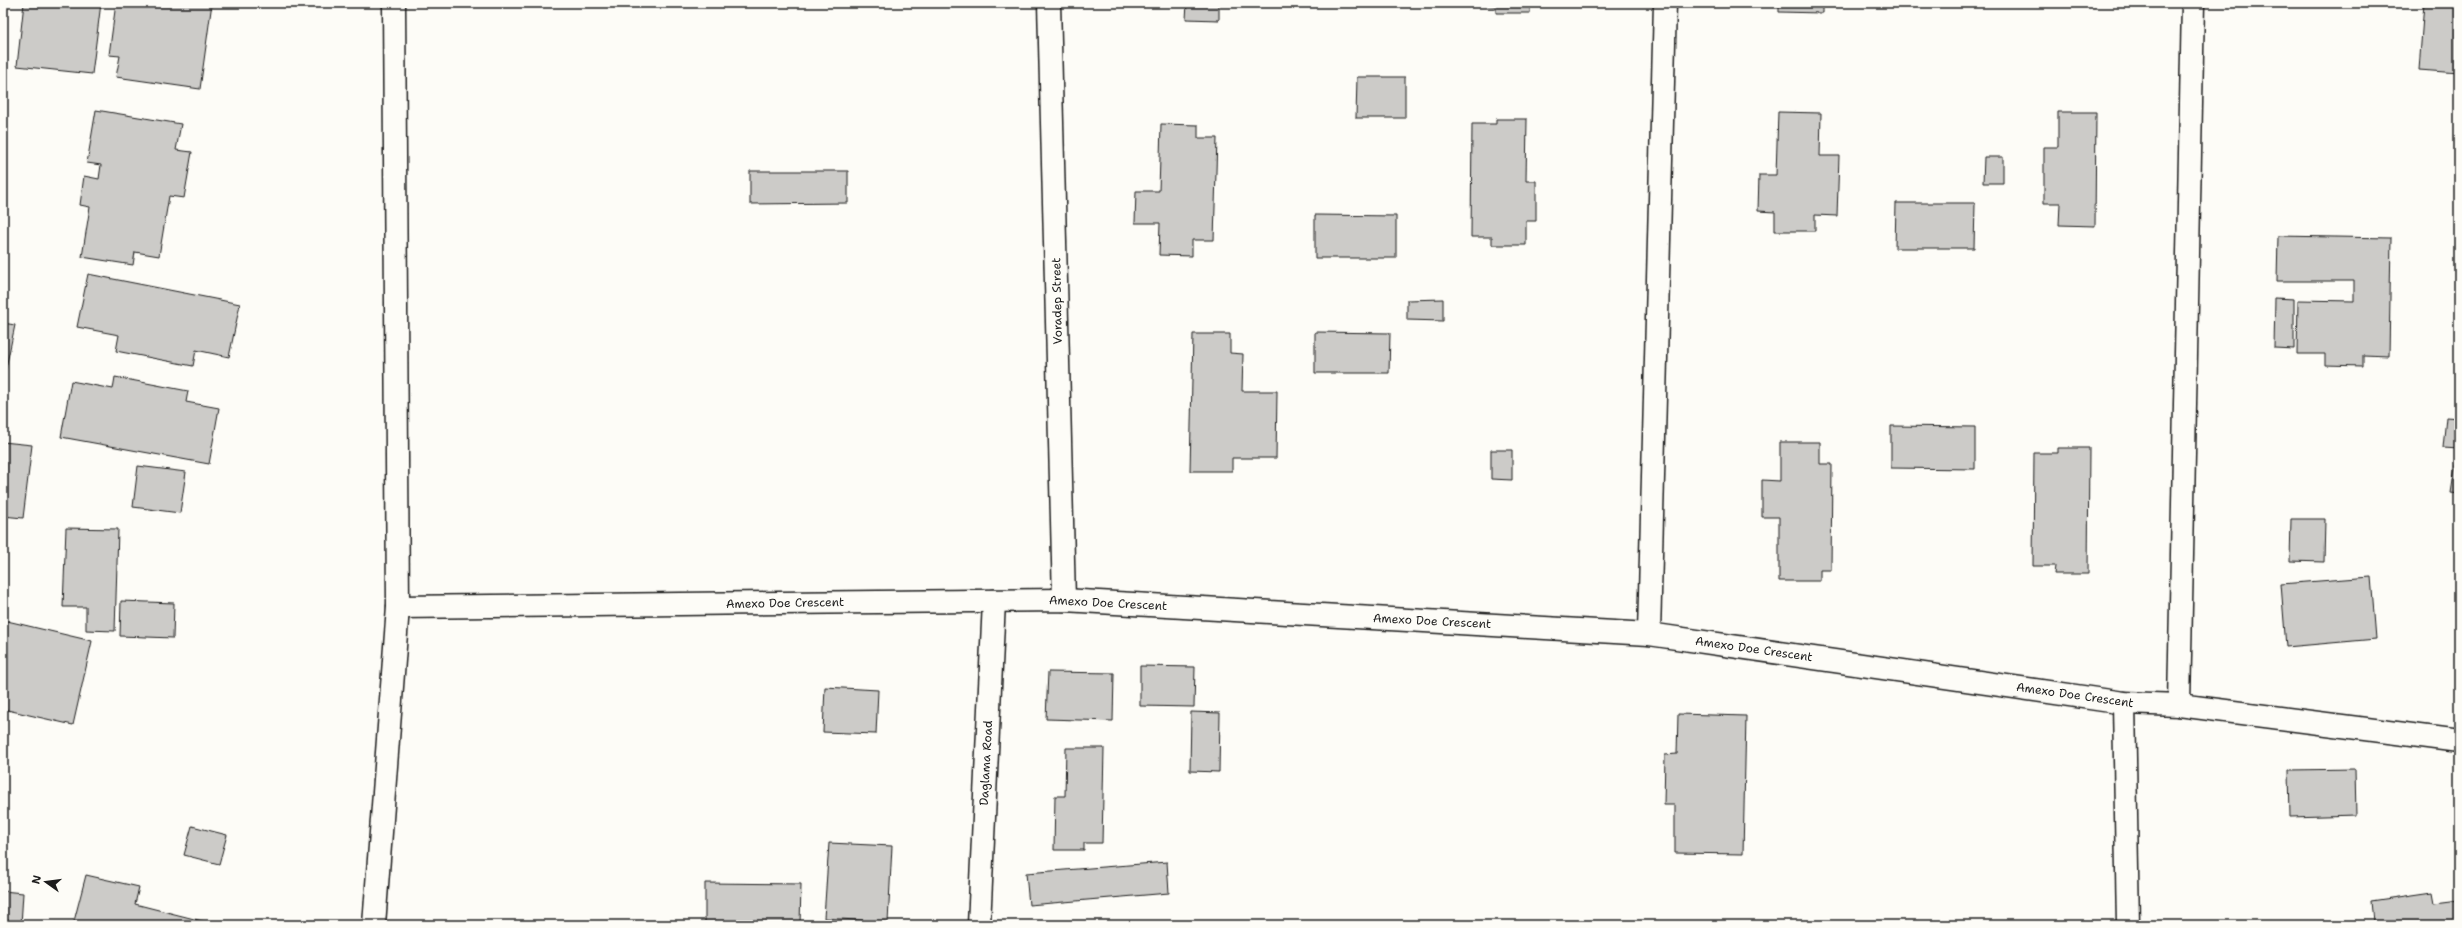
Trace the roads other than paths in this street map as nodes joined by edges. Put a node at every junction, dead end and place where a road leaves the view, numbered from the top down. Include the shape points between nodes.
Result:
1 (394, 3) edge
2 (1049, 3) edge
3 (1665, 3) edge
4 (2193, 3) edge
5 (1064, 600) junction
6 (994, 601) junction
7 (398, 607) junction
8 (1649, 634) junction
9 (2124, 702) junction
10 (2179, 706) junction
11 (2459, 742) edge
12 (374, 925) edge
13 (979, 925) edge
14 (2128, 925) edge

1 - 7 street
2 - 5 street, Voradep Street
3 - 8 street
4 - 10 street
5 - 6 street, Amexo Doe Crescent
5 - 8 street, Amexo Doe Crescent
6 - 7 street, Amexo Doe Crescent
6 - 13 street, Daglama Road
7 - 12 street
8 - 9 street, Amexo Doe Crescent
9 - 10 street, Amexo Doe Crescent
9 - 14 street
10 - 11 street, Amexo Doe Crescent

